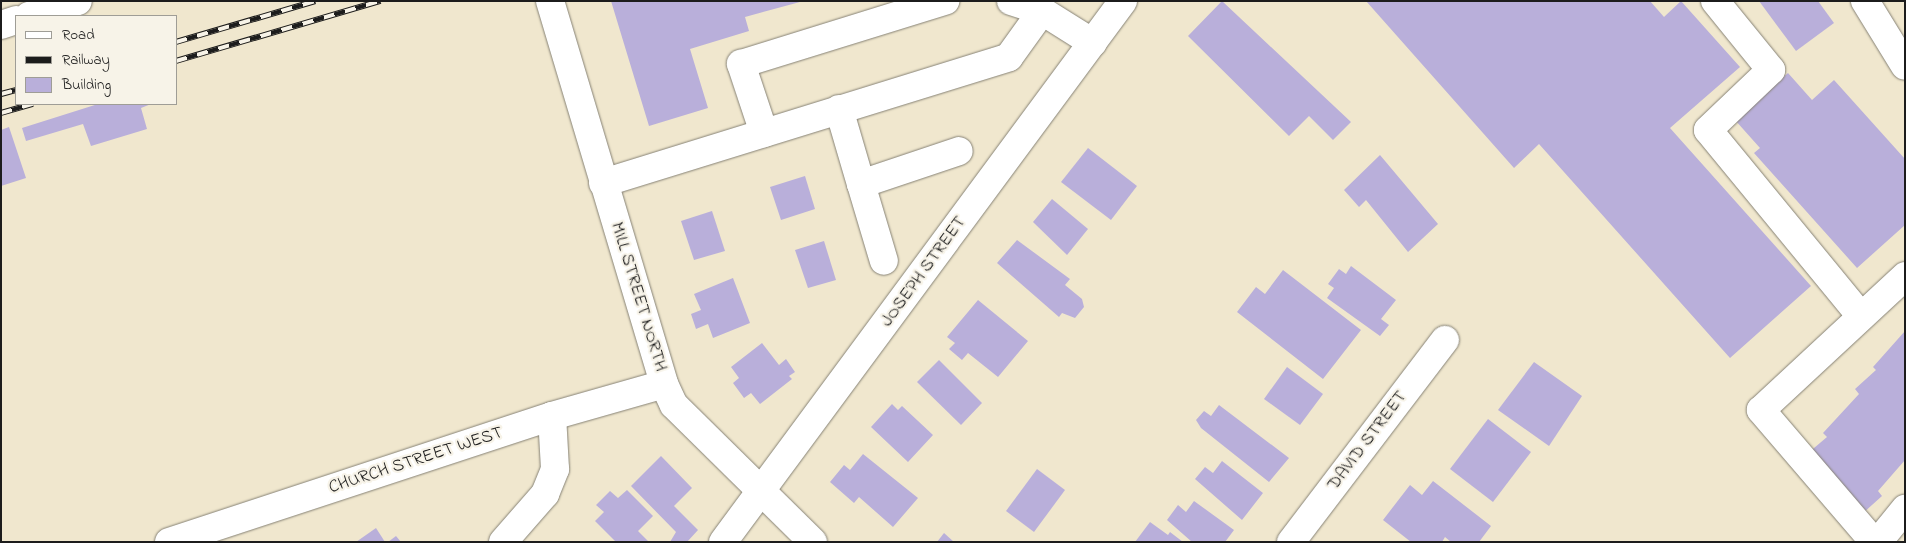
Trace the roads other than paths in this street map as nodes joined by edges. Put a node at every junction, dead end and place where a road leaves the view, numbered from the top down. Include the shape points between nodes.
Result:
1 (78, 1) edge
2 (550, 1) edge
3 (945, 1) edge
4 (1011, 1) edge
5 (1123, 1) edge
6 (1715, 1) edge
7 (1865, 1) edge
8 (1042, 11) junction
9 (32, 15) edge
10 (15, 20) edge
11 (1, 25) edge
12 (1093, 43) junction
13 (1905, 66) edge
14 (839, 109) junction
15 (764, 133) junction
16 (959, 151) dead end
17 (603, 183) junction
18 (861, 184) junction
19 (884, 260) dead end
20 (1905, 276) edge
21 (1861, 316) junction
22 (1445, 340) dead end
23 (664, 384) junction
24 (552, 416) junction
25 (762, 492) junction
26 (1905, 509) edge
27 (169, 542) edge
28 (503, 542) edge
29 (723, 542) edge
30 (813, 542) edge
31 (1291, 542) edge
32 (1876, 542) edge

1 - 9 street
2 - 17 street, MILL STREET NORTH
3 - 15 street via 741,64
4 - 8 street
5 - 12 street, JOSEPH STREET
6 - 21 street via 1771,70 1708,130
7 - 13 street
8 - 12 street
8 - 14 street via 1009,58
10 - 11 street
12 - 25 street, JOSEPH STREET
14 - 15 street
14 - 18 street
15 - 17 street
16 - 18 street
17 - 23 street, MILL STREET NORTH
18 - 19 street
20 - 21 street
21 - 32 street via 1761,410
22 - 31 street, DAVID STREET
23 - 24 street, CHURCH STREET WEST
23 - 25 street, MILL STREET NORTH via 674,405
24 - 27 street, CHURCH STREET WEST
24 - 28 street via 555,469 545,494
25 - 29 street, JOSEPH STREET
25 - 30 street, MILL STREET NORTH
26 - 32 street

